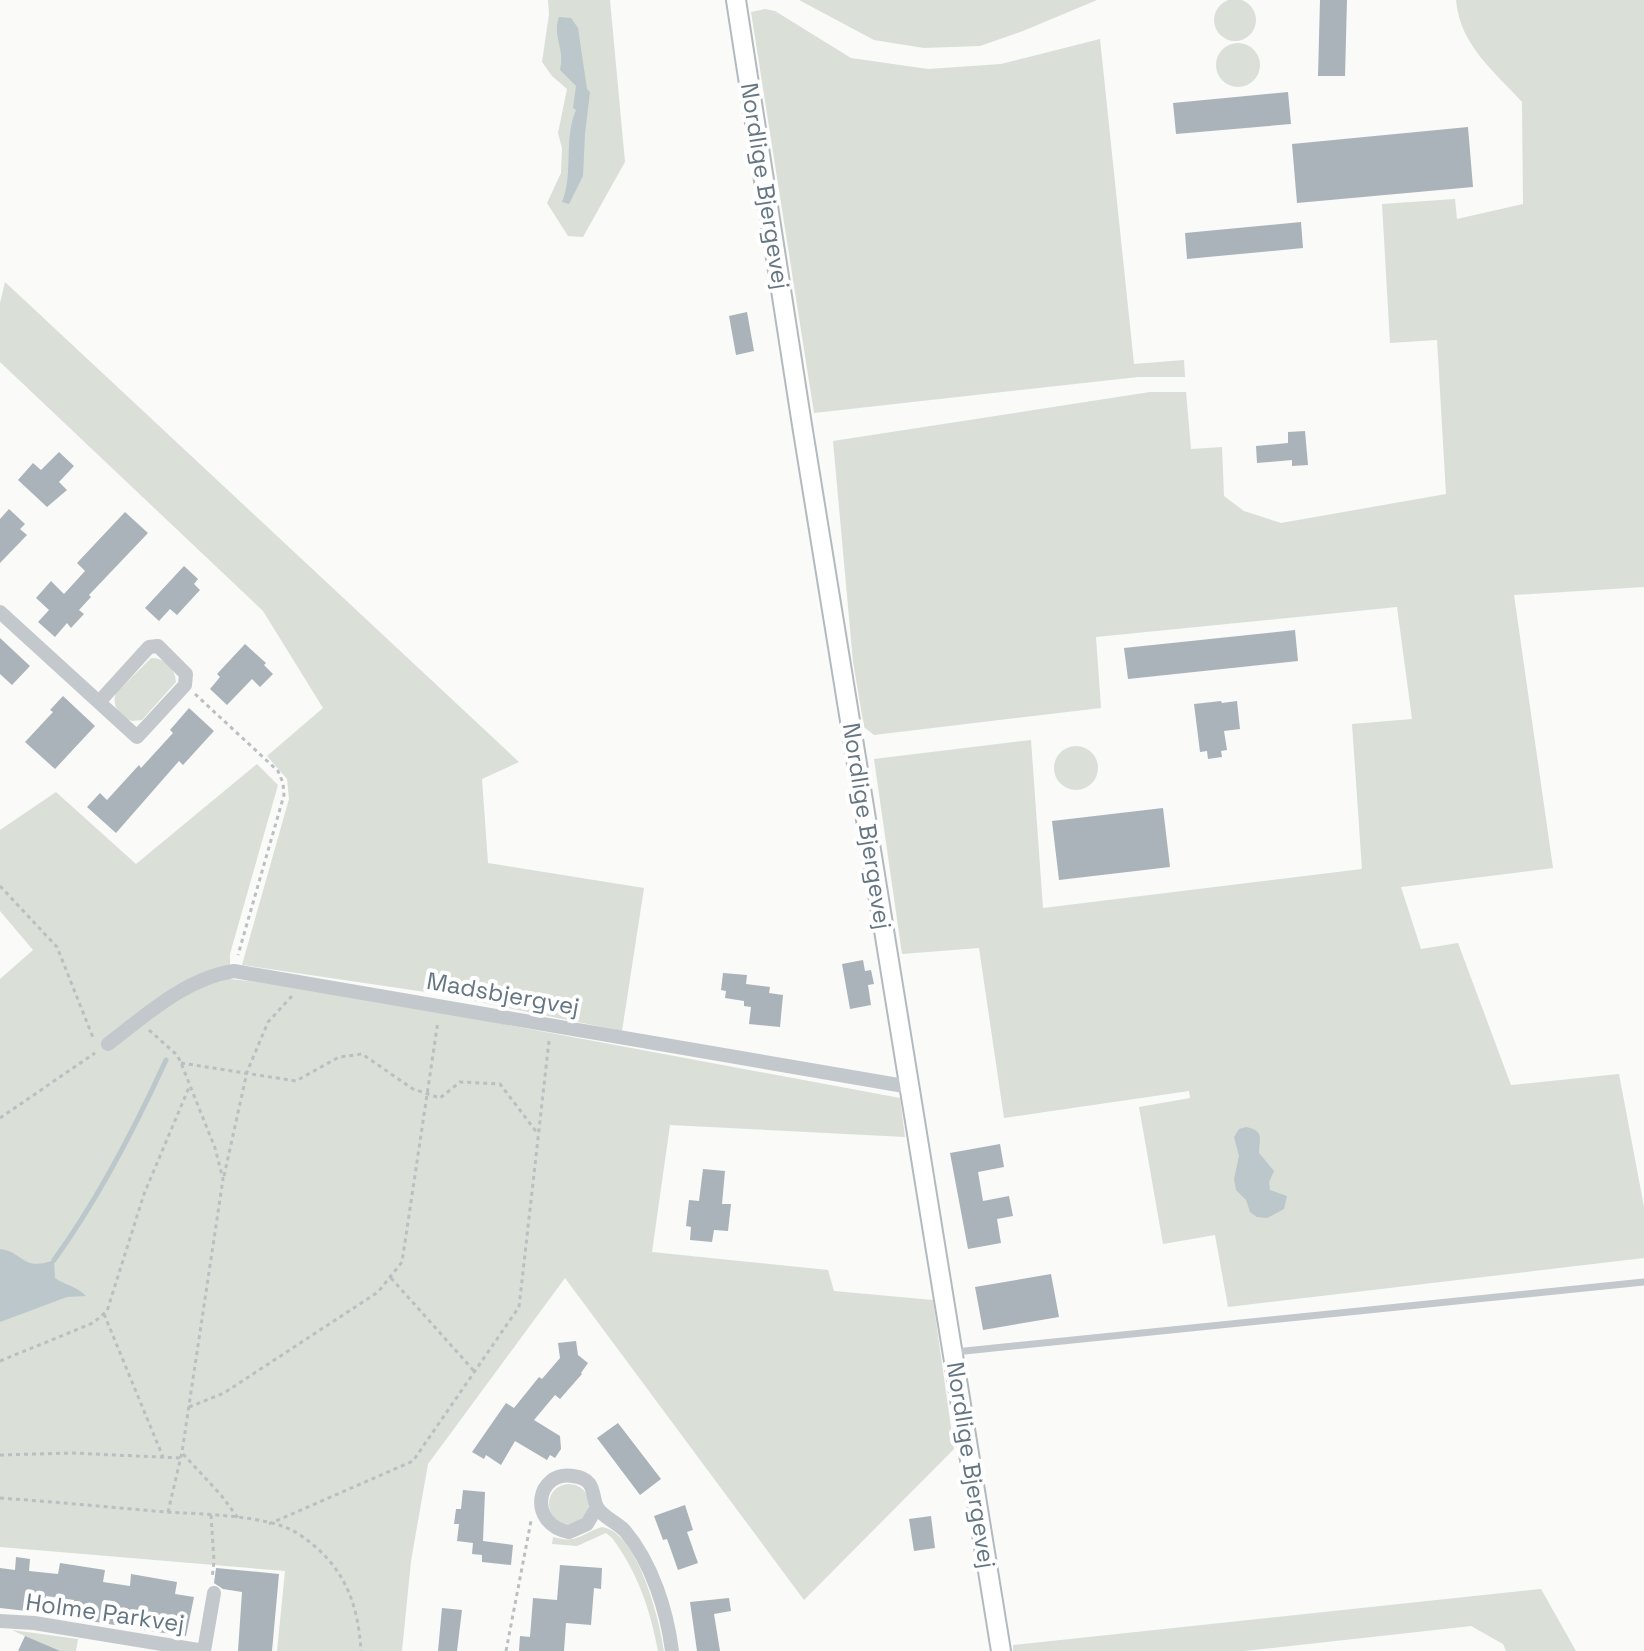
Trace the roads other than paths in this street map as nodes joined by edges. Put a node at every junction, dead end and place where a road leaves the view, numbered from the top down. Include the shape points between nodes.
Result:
1 (736, 0) edge
2 (0, 612) edge
3 (99, 702) junction
4 (103, 1047) road end
5 (910, 1087) junction
6 (1644, 1282) edge
7 (953, 1352) junction
8 (597, 1507) junction
9 (214, 1593) road end
10 (0, 1621) edge
11 (204, 1651) edge
12 (672, 1651) edge
13 (1001, 1651) edge

1 - 5 street, Nordlige Bjergevej
2 - 3 street
3 - 3 street via 137,737 185,685 186,674 158,646 149,647
4 - 5 street, Madsbjergvej via 206,977 234,971
5 - 7 street, Nordlige Bjergevej
6 - 7 lane
7 - 13 street, Nordlige Bjergevej
8 - 8 street via 594,1490 572,1475 552,1481 541,1500 550,1525 569,1532 587,1524
8 - 12 street via 625,1531 641,1556 658,1590
9 - 11 street, Holme Parkvej
10 - 11 street, Holme Parkvej

